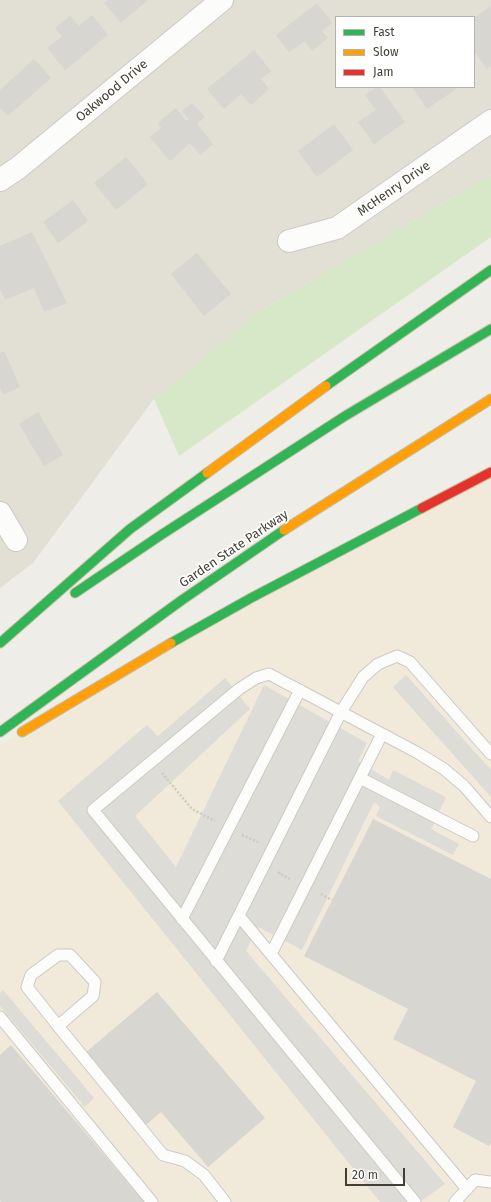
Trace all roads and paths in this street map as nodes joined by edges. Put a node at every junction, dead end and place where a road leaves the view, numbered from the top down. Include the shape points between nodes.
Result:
1 (222, 0) edge
2 (491, 121) edge
3 (0, 180) edge
4 (289, 241) dead end
5 (491, 270) edge
6 (491, 329) edge
7 (491, 399) edge
8 (491, 472) edge
9 (0, 513) edge
10 (16, 540) dead end
11 (70, 596) dead end
12 (58, 605) dead end
13 (0, 643) edge
14 (0, 646) edge
15 (300, 690) junction
16 (341, 712) junction
17 (0, 732) edge
18 (382, 734) junction
19 (14, 736) dead end
20 (491, 754) edge
21 (162, 773) dead end
22 (360, 778) junction
23 (491, 817) edge
24 (215, 822) dead end
25 (241, 834) dead end
26 (473, 836) dead end
27 (258, 842) dead end
28 (282, 868) dead end
29 (290, 879) dead end
30 (321, 894) dead end
31 (332, 900) dead end
32 (239, 916) junction
33 (182, 918) junction
34 (270, 954) junction
35 (216, 961) junction
36 (0, 1017) edge
37 (58, 1026) junction
38 (491, 1182) edge
39 (467, 1189) junction
40 (152, 1202) edge
41 (225, 1202) edge
42 (415, 1202) edge
43 (455, 1202) edge

1 - 3 street, Oakwood Drive via 18,168
2 - 4 street, McHenry Drive via 337,228
5 - 13 highway via 346,371 130,528
6 - 11 highway via 344,416
7 - 17 highway, Garden State Parkway via 272,538 169,609
8 - 19 highway via 251,598
9 - 10 street
12 - 14 highway
15 - 16 lane
15 - 33 lane
15 - 33 lane via 269,674 256,678 239,689 92,810
16 - 18 lane
16 - 20 lane via 363,677 378,664 397,656 410,662
16 - 32 lane
18 - 22 lane
18 - 23 lane via 444,769 464,786
21 - 24 path via 192,810
22 - 26 lane
22 - 34 lane
25 - 27 path
28 - 29 path via 279,873
30 - 31 path
32 - 34 lane
32 - 35 lane
33 - 35 lane
34 - 39 lane
35 - 42 lane
36 - 40 lane
37 - 37 lane via 27,987 31,975 36,971 58,955 70,955 96,982 93,996
37 - 41 lane via 163,1155 185,1161 204,1175
38 - 39 lane via 475,1180
39 - 43 lane

